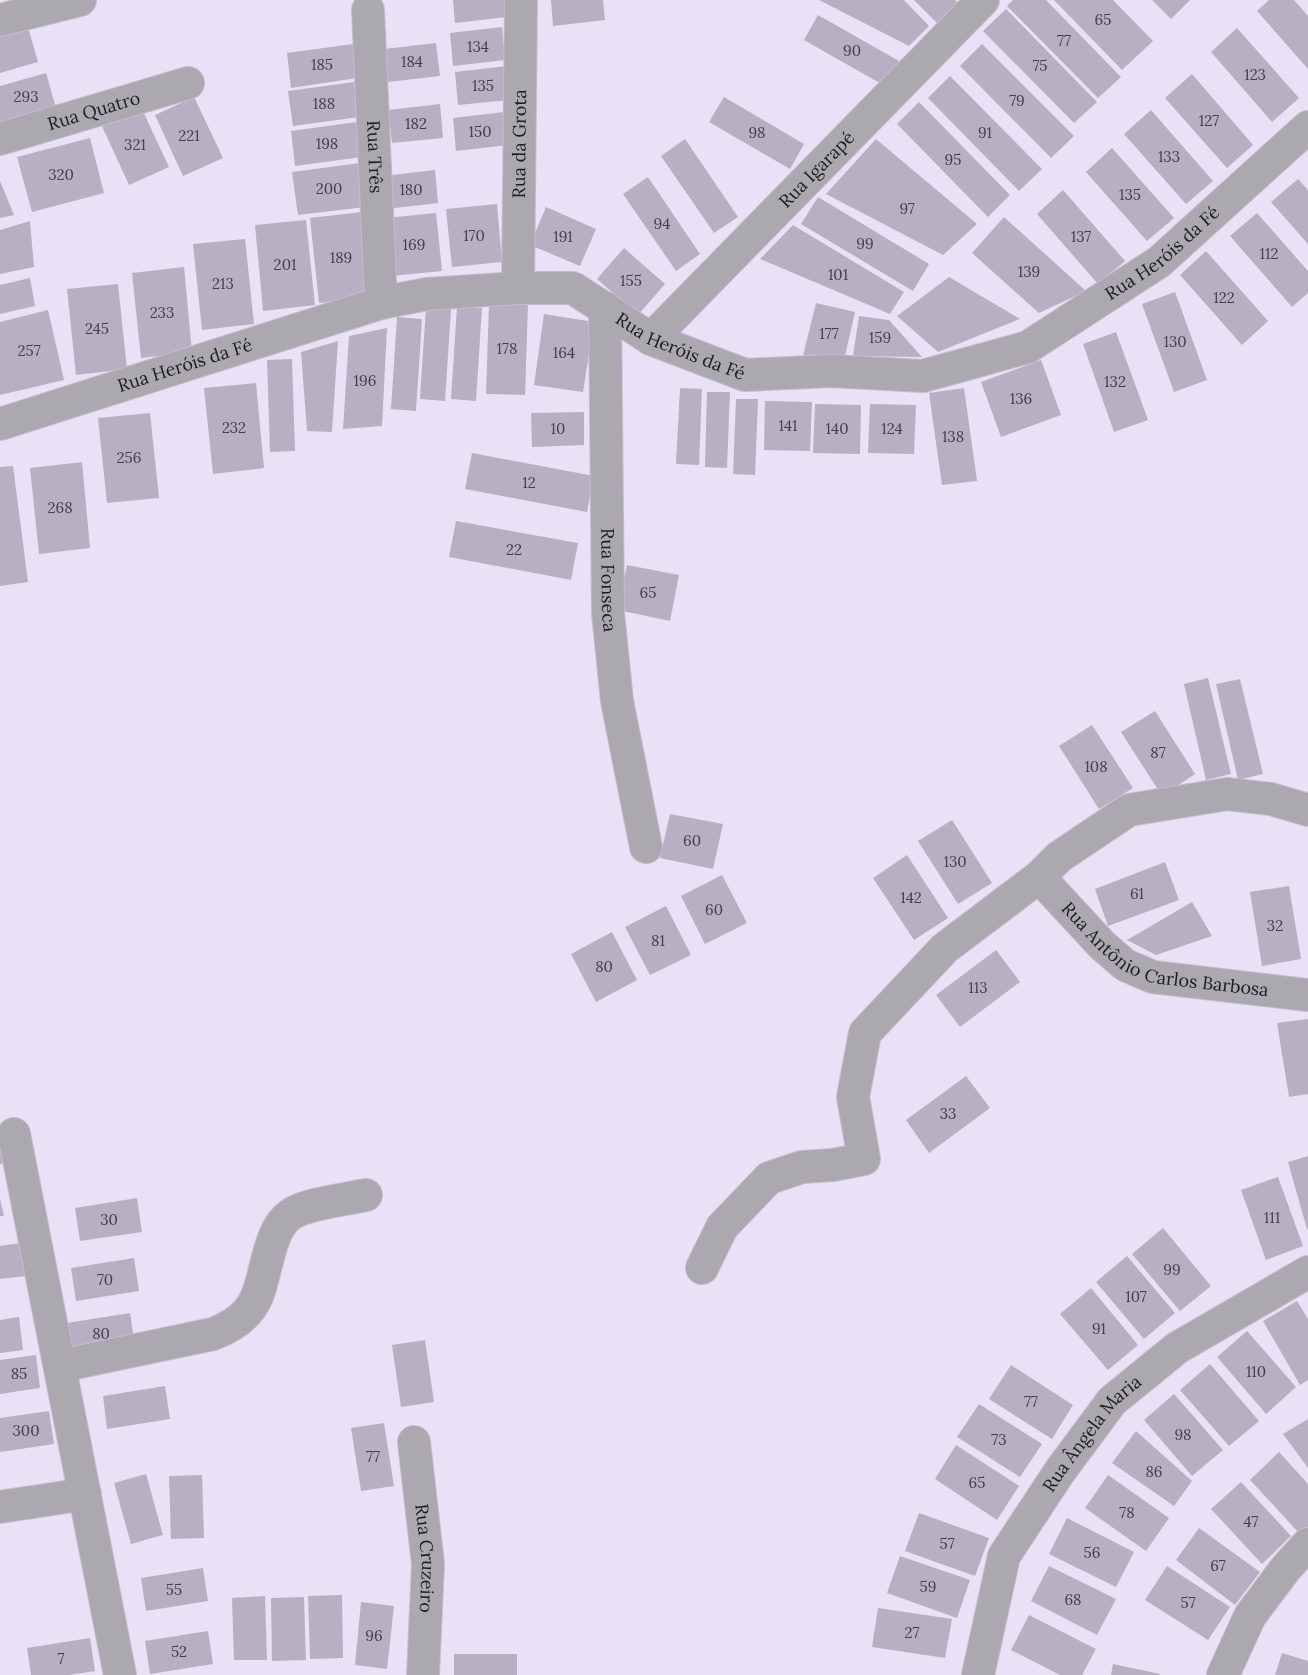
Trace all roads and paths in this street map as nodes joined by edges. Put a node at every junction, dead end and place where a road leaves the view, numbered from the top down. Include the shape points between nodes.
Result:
1 (80, 0) edge
2 (521, 0) edge
3 (982, 0) edge
4 (368, 10) dead end
5 (0, 20) edge
6 (188, 83) dead end
7 (1308, 127) edge
8 (0, 139) edge
9 (518, 288) junction
10 (381, 303) junction
11 (605, 308) junction
12 (651, 339) junction
13 (0, 424) edge
14 (1308, 810) edge
15 (646, 847) dead end
16 (1039, 877) junction
17 (1308, 995) edge
18 (14, 1134) dead end
19 (366, 1195) dead end
20 (702, 1268) dead end
21 (1308, 1272) edge
22 (60, 1366) junction
23 (414, 1442) dead end
24 (85, 1494) junction
25 (0, 1507) edge
26 (1308, 1544) edge
27 (120, 1675) edge
28 (423, 1675) edge
29 (978, 1675) edge
30 (1224, 1675) edge

1 - 5 street
2 - 9 street, Rua da Grota
3 - 12 street, Rua Igarapé
4 - 10 street, Rua Três
6 - 8 street, Rua Quatro
7 - 12 street, Rua Heróis da Fé via 1159,262 1028,347 923,376 831,370 745,375
9 - 10 street, Rua Heróis da Fé via 427,294
9 - 11 street, Rua Heróis da Fé via 573,288
10 - 13 street, Rua Heróis da Fé
11 - 12 street, Rua Heróis da Fé
11 - 15 street, Rua Fonseca via 608,613 617,701
14 - 16 street via 1271,799 1227,795 1129,810 1059,857
16 - 17 street, Rua Antônio Carlos Barbosa via 1125,965 1153,977
16 - 20 street via 945,948 866,1033 853,1097 864,1159 802,1167 768,1178 722,1227
18 - 22 street
19 - 22 street via 289,1215 277,1231 257,1298 248,1313 231,1327
21 - 29 street, Rua Ângela Maria via 1177,1348 1112,1401 1060,1471 1005,1556
22 - 24 street
23 - 28 street, Rua Cruzeiro via 428,1564
24 - 25 street
24 - 27 street
26 - 30 street via 1250,1616

